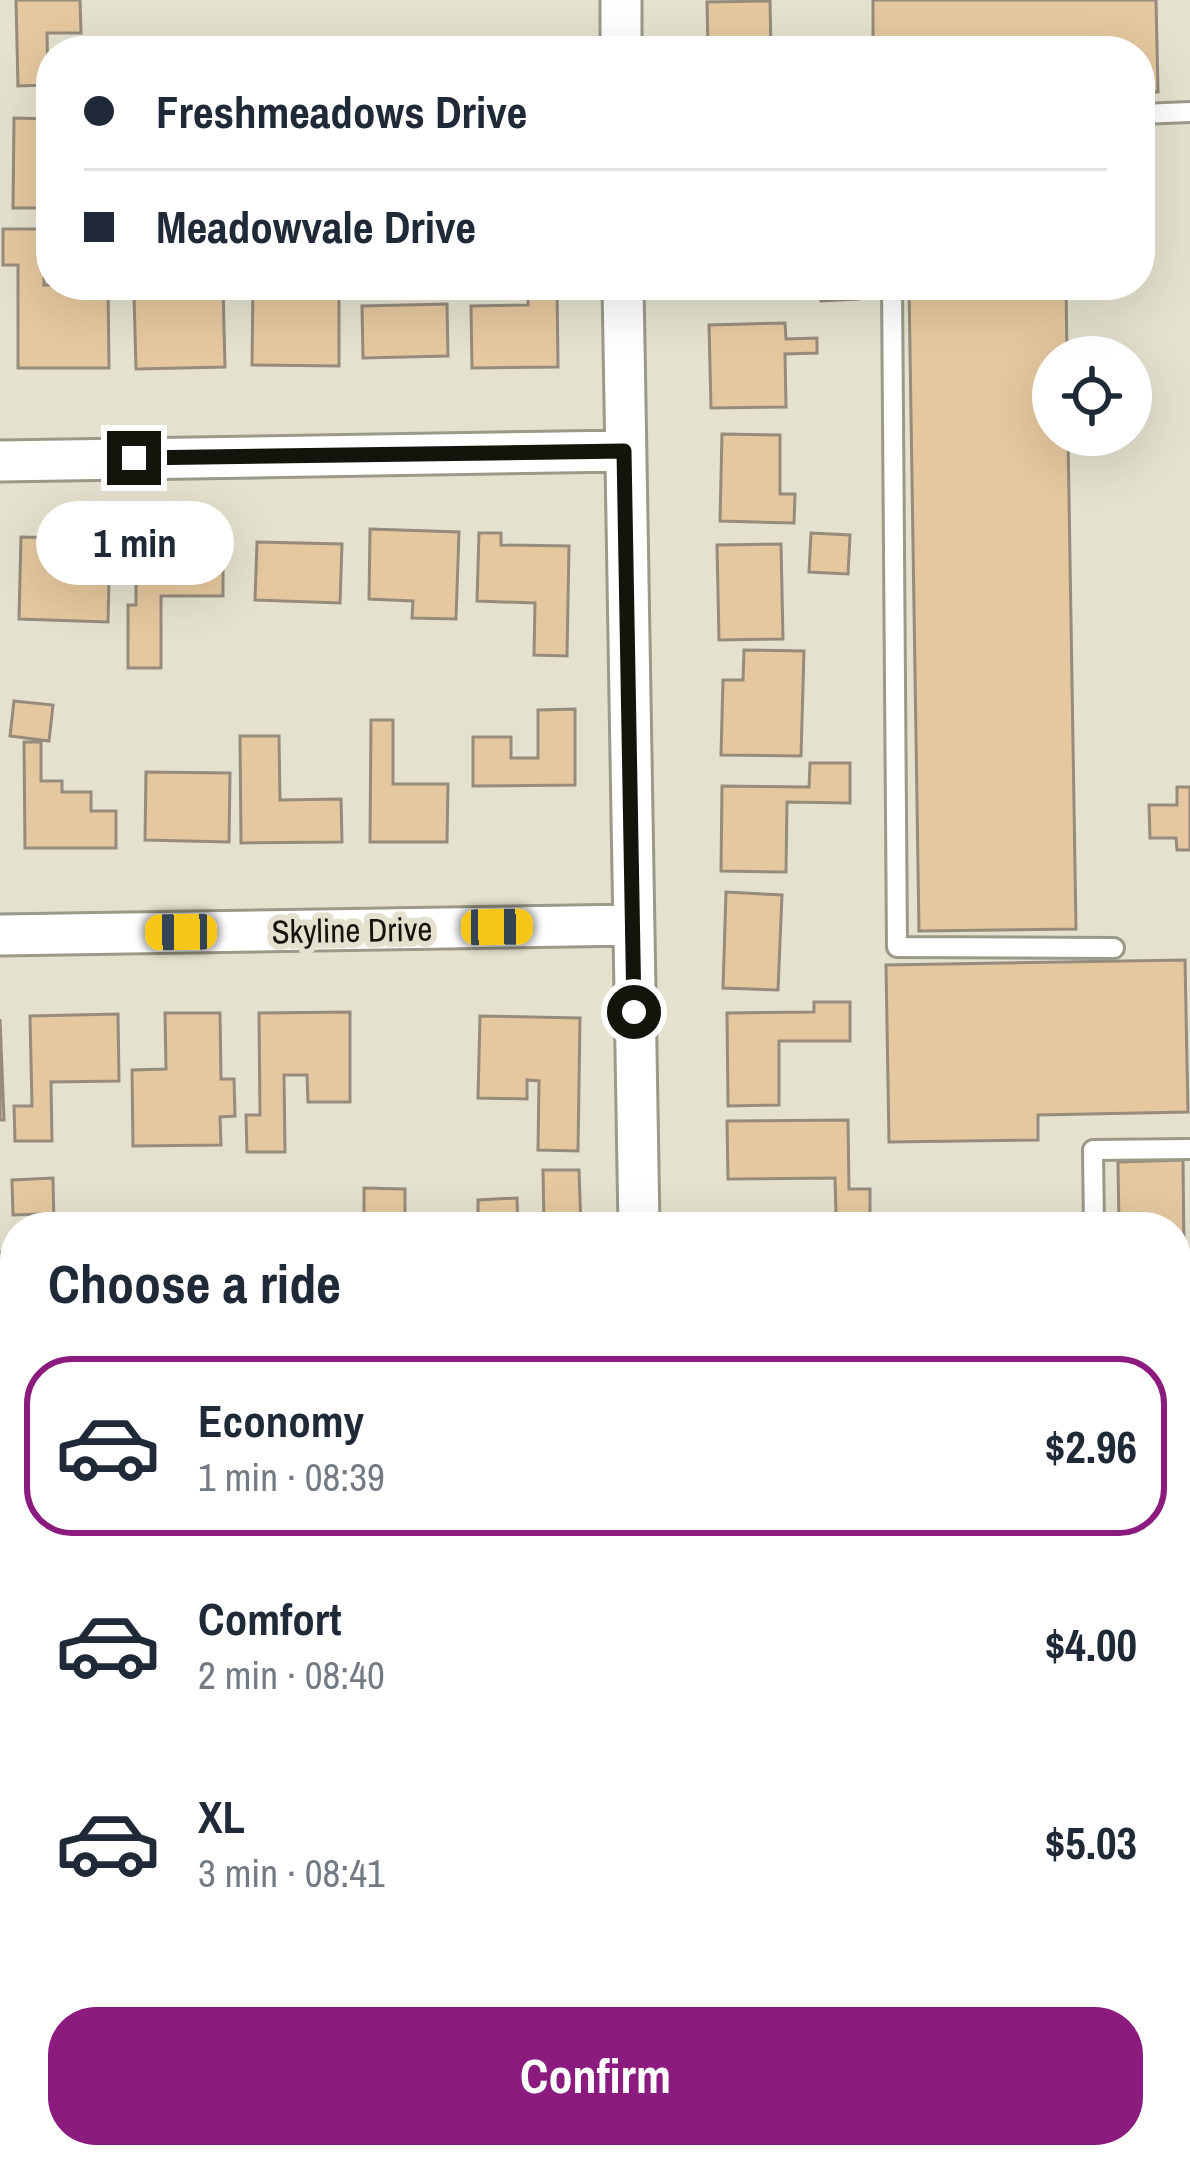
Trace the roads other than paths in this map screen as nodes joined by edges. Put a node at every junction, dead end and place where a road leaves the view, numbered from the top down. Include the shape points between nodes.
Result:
1 (621, 0) edge
2 (621, 36) edge
3 (1190, 112) edge
4 (1155, 113) edge
5 (623, 300) edge
6 (892, 300) edge
7 (624, 451) junction
8 (0, 460) edge
9 (633, 926) junction
10 (0, 935) edge
11 (1114, 948) dead end
12 (1190, 1149) edge
13 (639, 1212) edge
14 (1094, 1212) edge

1 - 2 street
3 - 4 lane
5 - 7 street
6 - 11 lane via 897,947
7 - 8 street
7 - 9 street
9 - 10 street, Skyline Drive
9 - 13 street
12 - 14 lane via 1093,1150

